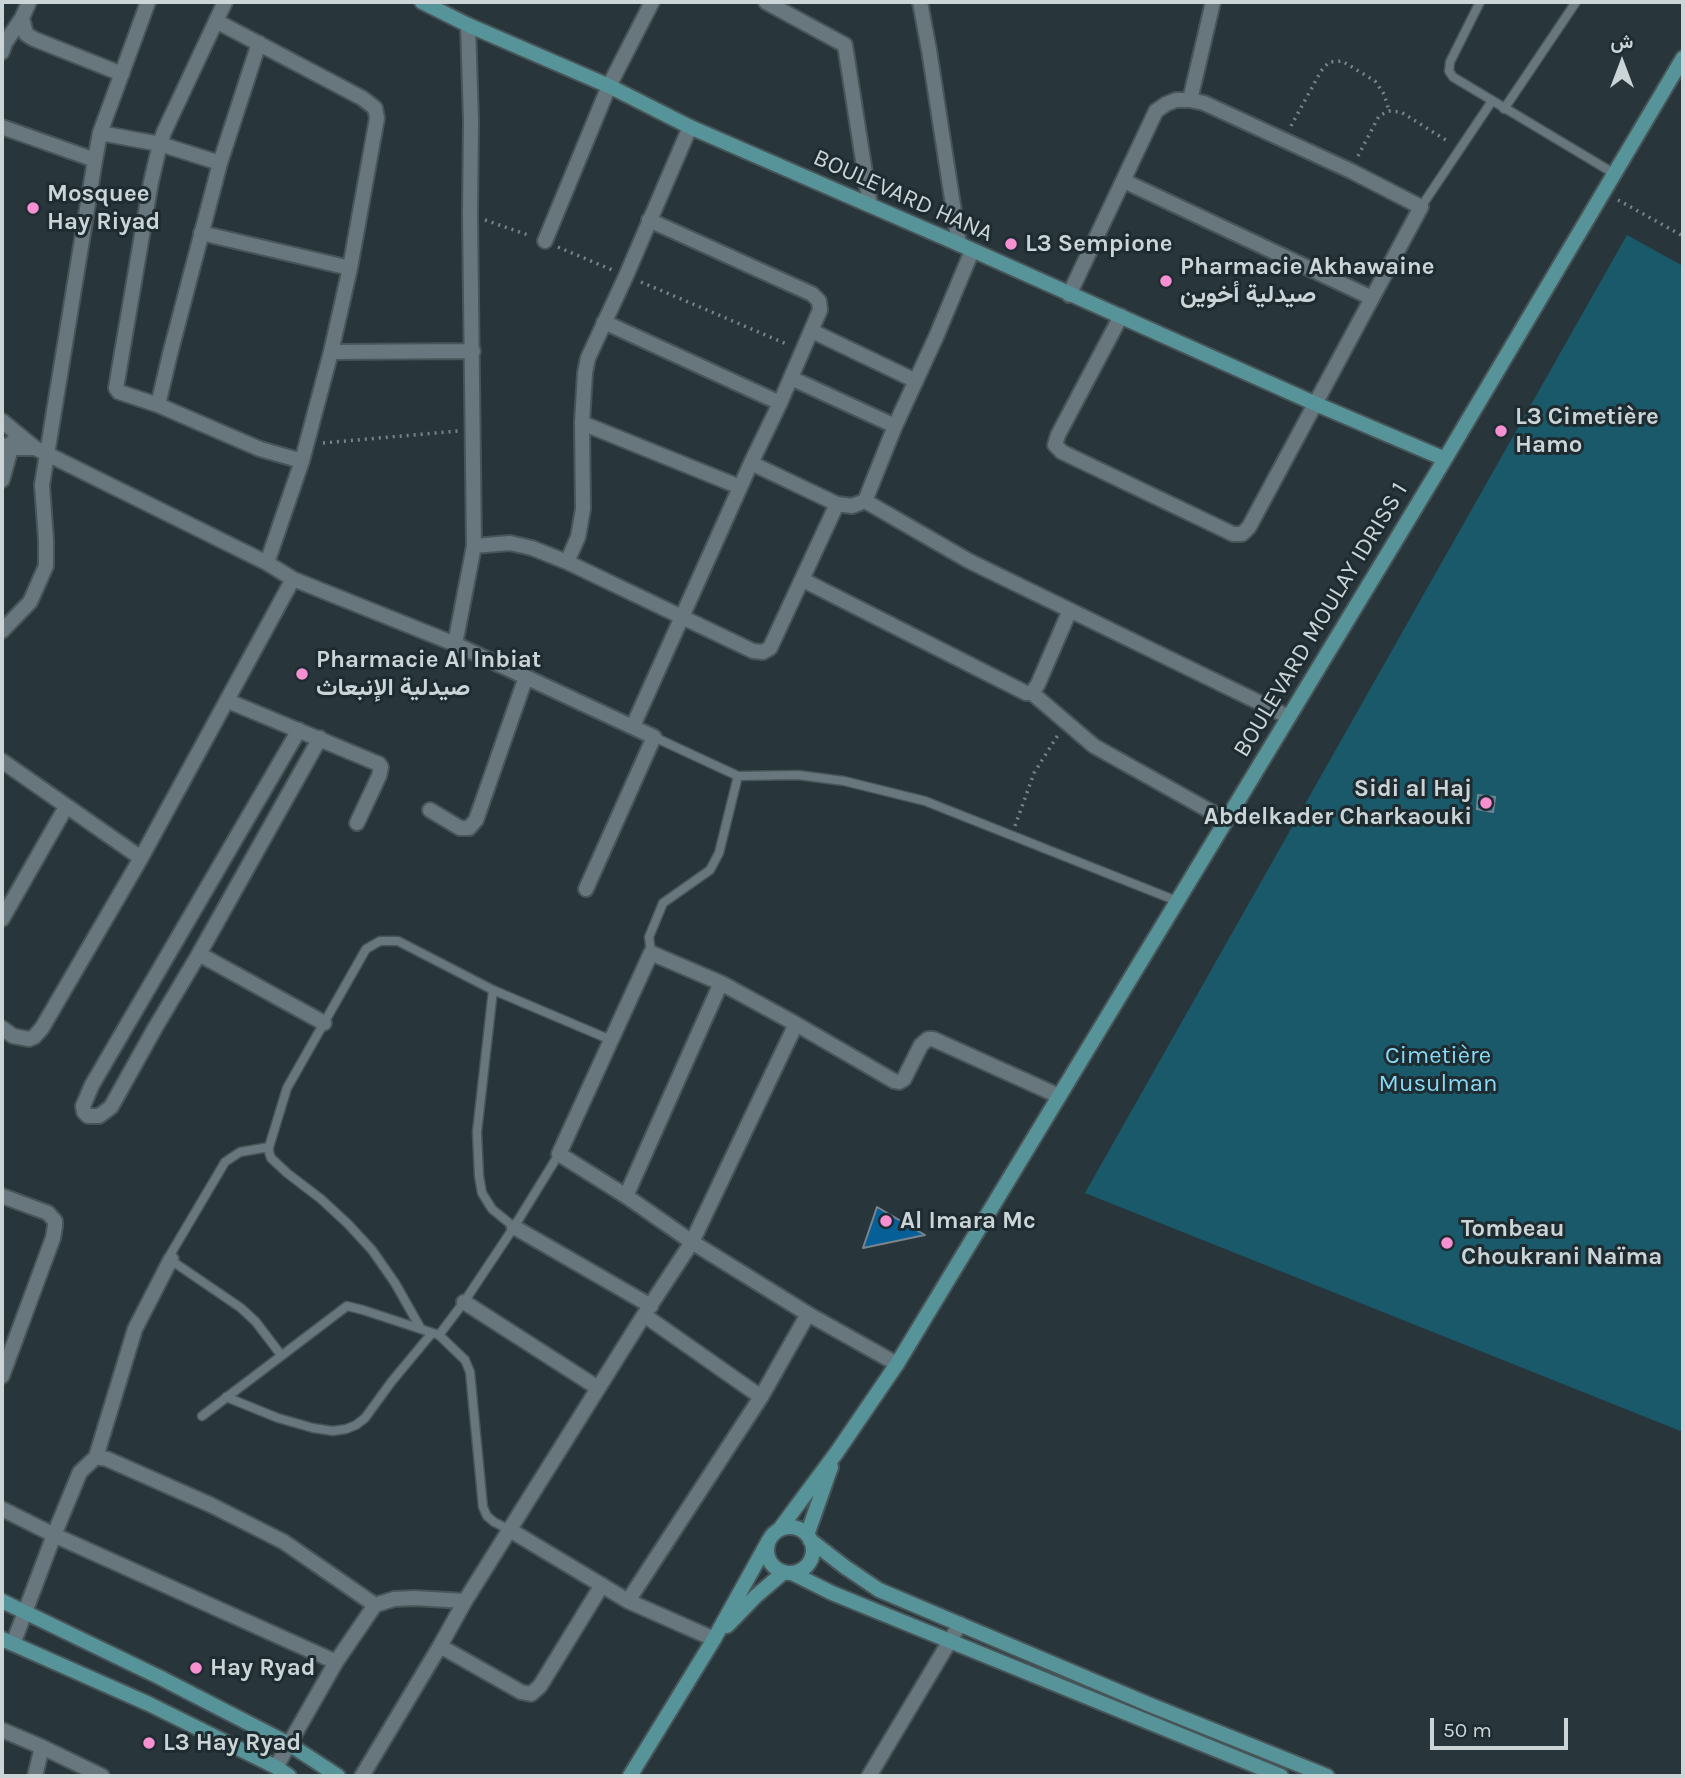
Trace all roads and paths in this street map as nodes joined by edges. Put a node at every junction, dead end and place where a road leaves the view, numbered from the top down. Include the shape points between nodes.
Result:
1 (29, 2) edge
2 (148, 2) edge
3 (225, 2) edge
4 (422, 2) edge
5 (652, 2) edge
6 (766, 2) edge
7 (920, 2) edge
8 (1213, 2) edge
9 (1480, 2) edge
10 (1576, 2) edge
11 (22, 18) junction
12 (216, 21) junction
13 (468, 24) junction
14 (259, 43) junction
15 (2, 52) edge
16 (1683, 58) edge
17 (122, 74) junction
18 (609, 86) junction
19 (1190, 100) junction
20 (1492, 101) junction
21 (1504, 108) junction
22 (1389, 111) junction
23 (2, 127) edge
24 (690, 127) junction
25 (100, 133) junction
26 (1283, 140) junction
27 (160, 144) junction
28 (1460, 148) junction
29 (95, 160) junction
30 (220, 163) junction
31 (1351, 171) junction
32 (1615, 174) junction
33 (1124, 181) junction
34 (1604, 192) junction
35 (870, 205) junction
36 (1420, 207) junction
37 (649, 220) junction
38 (201, 233) junction
39 (1683, 236) edge
40 (545, 242) dead end
41 (959, 244) junction
42 (972, 251) junction
43 (350, 268) junction
44 (626, 276) junction
45 (1069, 295) junction
46 (1372, 298) junction
47 (1121, 316) junction
48 (604, 322) junction
49 (812, 331) junction
50 (473, 351) junction
51 (803, 351) junction
52 (331, 352) junction
53 (791, 378) junction
54 (916, 381) junction
55 (780, 403) junction
56 (1316, 404) junction
57 (158, 405) junction
58 (2, 421) edge
59 (582, 423) junction
60 (895, 426) junction
61 (472, 430) junction
62 (16, 432) junction
63 (307, 444) junction
64 (6, 446) edge
65 (41, 451) junction
66 (1445, 459) junction
67 (302, 461) junction
68 (751, 463) junction
69 (2, 480) edge
70 (740, 487) junction
71 (865, 501) junction
72 (837, 503) junction
73 (474, 546) junction
74 (567, 562) junction
75 (267, 563) junction
76 (293, 579) junction
77 (803, 580) junction
78 (1070, 610) junction
79 (681, 617) junction
80 (2, 631) edge
81 (455, 644) junction
82 (526, 677) junction
83 (1032, 693) junction
84 (228, 701) junction
85 (1289, 718) junction
86 (1066, 721) junction
87 (633, 726) junction
88 (299, 730) junction
89 (654, 737) junction
90 (320, 738) junction
91 (2, 761) edge
92 (738, 776) junction
93 (66, 807) junction
94 (430, 810) dead end
95 (1226, 820) junction
96 (357, 823) dead end
97 (1012, 834) junction
98 (228, 853) junction
99 (141, 858) junction
100 (249, 865) junction
101 (586, 889) dead end
102 (1177, 901) junction
103 (2, 919) edge
104 (169, 953) junction
105 (651, 953) junction
106 (199, 954) junction
107 (191, 969) junction
108 (721, 983) junction
109 (493, 990) junction
110 (132, 1016) junction
111 (324, 1023) junction
112 (796, 1024) junction
113 (2, 1028) edge
114 (155, 1028) junction
115 (611, 1040) junction
116 (1059, 1096) junction
117 (270, 1147) junction
118 (559, 1154) junction
119 (2, 1196) edge
120 (626, 1196) junction
121 (514, 1227) junction
122 (692, 1242) junction
123 (171, 1259) junction
124 (464, 1302) junction
125 (648, 1310) junction
126 (808, 1314) junction
127 (421, 1329) junction
128 (435, 1334) junction
129 (281, 1355) junction
130 (897, 1364) junction
131 (3, 1371) edge
132 (598, 1388) junction
133 (226, 1397) junction
134 (761, 1398) junction
135 (202, 1416) dead end
136 (837, 1452) junction
137 (96, 1457) junction
138 (2, 1509) edge
139 (510, 1530) junction
140 (54, 1535) junction
141 (774, 1535) junction
142 (809, 1537) junction
143 (788, 1572) junction
144 (602, 1585) junction
145 (2, 1601) edge
146 (465, 1601) junction
147 (628, 1601) junction
148 (375, 1605) junction
149 (26, 1612) junction
150 (960, 1624) junction
151 (714, 1639) junction
152 (8, 1642) edge
153 (950, 1642) junction
154 (440, 1646) junction
155 (336, 1662) junction
156 (2, 1730) edge
157 (289, 1744) junction
158 (42, 1747) junction
159 (276, 1767) junction
160 (35, 1776) edge
161 (102, 1776) edge
162 (289, 1776) edge
163 (338, 1776) edge
164 (362, 1776) edge
165 (630, 1776) edge
166 (869, 1776) edge
167 (1281, 1776) edge
168 (1327, 1776) edge

1 - 11 street
2 - 17 street
3 - 12 street
4 - 13 main road, BOULEVARD HANA
5 - 18 street
6 - 35 street via 845,45
7 - 41 street
8 - 19 street
9 - 20 lane via 1449,71
10 - 21 lane
11 - 15 street
11 - 17 street via 26,34 34,39
12 - 14 street
12 - 27 street
13 - 18 main road, BOULEVARD HANA
13 - 50 street
14 - 30 street
14 - 43 street via 375,108 377,122
16 - 32 main road, BOULEVARD MOULAY IDRISS 1
17 - 25 street
18 - 24 main road, BOULEVARD HANA
18 - 40 street
19 - 26 street
19 - 33 street via 1176,100 1156,111
20 - 21 lane
20 - 28 lane
21 - 32 lane
22 - 26 path via 1376,81 1342,61 1329,62
22 - 28 path via 1401,113
22 - 31 path via 1378,116
23 - 29 street
24 - 35 main road, BOULEVARD HANA
24 - 37 street
25 - 27 street
25 - 29 street
26 - 31 street
27 - 30 street
27 - 57 street via 116,388
28 - 36 lane
29 - 65 street
30 - 38 street
31 - 36 street
32 - 34 main road, BOULEVARD MOULAY IDRISS 1
33 - 45 street
33 - 46 street
34 - 39 path
34 - 66 main road, BOULEVARD MOULAY IDRISS 1
35 - 41 main road, BOULEVARD HANA
36 - 46 street
37 - 44 street
37 - 49 street via 812,294 820,310
38 - 43 street
38 - 57 street
41 - 42 main road, BOULEVARD HANA
42 - 45 main road, BOULEVARD HANA
42 - 54 street
43 - 52 street
44 - 48 street
44 - 51 path
45 - 47 main road, BOULEVARD HANA
46 - 56 street
47 - 56 main road, BOULEVARD HANA
47 - 56 street via 1055,445 1233,534 1242,534 1249,527
48 - 55 street
48 - 59 street via 588,358
49 - 51 street
49 - 54 street
50 - 52 street
50 - 61 street
51 - 53 street
52 - 63 street
53 - 55 street
53 - 60 street
54 - 60 street
55 - 68 street
56 - 66 main road, BOULEVARD HANA
57 - 67 street via 260,449
58 - 62 street
59 - 70 street
59 - 74 street via 583,509
60 - 71 street
61 - 63 path
61 - 73 street
62 - 64 street
62 - 65 street
63 - 67 street
64 - 65 street
64 - 69 street
65 - 75 street
65 - 80 street via 46,566 30,602
66 - 85 main road, BOULEVARD MOULAY IDRISS 1
67 - 75 street
68 - 70 street
68 - 72 street
70 - 79 street
71 - 72 street via 852,506
71 - 78 street via 969,561
72 - 77 street
73 - 74 street via 510,543
73 - 81 street
74 - 79 street
75 - 76 street
76 - 81 street
76 - 84 street
77 - 79 street via 770,648 763,652
77 - 83 street
78 - 83 street
78 - 85 street
79 - 87 street
81 - 82 street
82 - 87 street
82 - 94 street via 477,820 469,828 460,828
83 - 86 street
84 - 88 street
84 - 99 street
85 - 95 main road, BOULEVARD MOULAY IDRISS 1
86 - 95 street via 1094,746
86 - 97 path via 1034,773
87 - 89 street
88 - 90 street
88 - 98 street
89 - 92 lane
89 - 101 street
90 - 96 street via 381,767
90 - 100 street
91 - 93 street
92 - 97 lane via 798,775 844,781 925,800
92 - 105 lane via 719,853 709,870 663,903 649,937
93 - 99 street
93 - 103 street
95 - 102 main road, BOULEVARD MOULAY IDRISS 1
97 - 102 lane
98 - 100 street
98 - 104 street
99 - 113 street via 38,1033 24,1038
100 - 106 street
102 - 116 main road, BOULEVARD MOULAY IDRISS 1
104 - 107 street
104 - 110 street
105 - 108 street
105 - 115 street
106 - 107 street
106 - 111 street
107 - 114 street
108 - 112 street
108 - 120 street
109 - 111 lane via 398,941 380,941 366,949
109 - 115 lane
109 - 121 lane via 477,1132 478,1176 492,1209
110 - 114 street
110 - 114 street via 85,1099 83,1109 88,1116 99,1116 111,1107
111 - 117 lane via 287,1088
112 - 116 street via 894,1081 904,1079 921,1045 933,1038
112 - 122 street
115 - 118 street
116 - 130 main road, BOULEVARD MOULAY IDRISS 1
117 - 123 lane via 240,1153 225,1162
117 - 127 lane via 271,1158 372,1250
118 - 120 street
118 - 121 lane
119 - 131 street via 48,1213 55,1221 53,1238
120 - 122 street
121 - 124 lane
121 - 125 street
122 - 125 street
122 - 126 street
123 - 129 lane via 241,1308
123 - 137 street via 135,1329
124 - 128 lane
124 - 132 street
125 - 132 street
125 - 134 street
126 - 130 street
126 - 134 street
127 - 128 lane
127 - 129 lane via 347,1306
128 - 133 lane via 365,1418 346,1429 313,1428
128 - 139 lane via 465,1360 470,1372 483,1507 494,1522
129 - 133 lane
130 - 136 main road, BOULEVARD MOULAY IDRISS 1
132 - 139 street
133 - 135 lane
134 - 147 street
136 - 141 main road, BOULEVARD MOULAY IDRISS 1
136 - 142 main road, BOULEVARD MOULAY IDRISS 1
137 - 140 street via 80,1472
137 - 148 street via 211,1505 284,1542
138 - 140 street
139 - 144 street
139 - 146 street
140 - 149 street
140 - 155 street
141 - 142 main road via 794,1527
141 - 143 main road via 768,1556 776,1569
141 - 151 main road, BOULEVARD MOULAY IDRISS 1
142 - 143 main road via 810,1561 799,1571
142 - 150 main road via 879,1590
143 - 151 main road via 756,1596
143 - 153 main road
144 - 147 street
144 - 154 street via 531,1695
145 - 149 main road
146 - 148 street via 414,1598
146 - 154 street
147 - 151 street
148 - 155 street
149 - 152 street
149 - 157 main road
150 - 153 street
150 - 168 main road
151 - 165 main road
152 - 159 main road
153 - 166 street
153 - 167 main road
154 - 164 street
155 - 157 street
156 - 158 street
157 - 159 street
157 - 163 main road
158 - 160 street
158 - 161 street
159 - 162 main road

